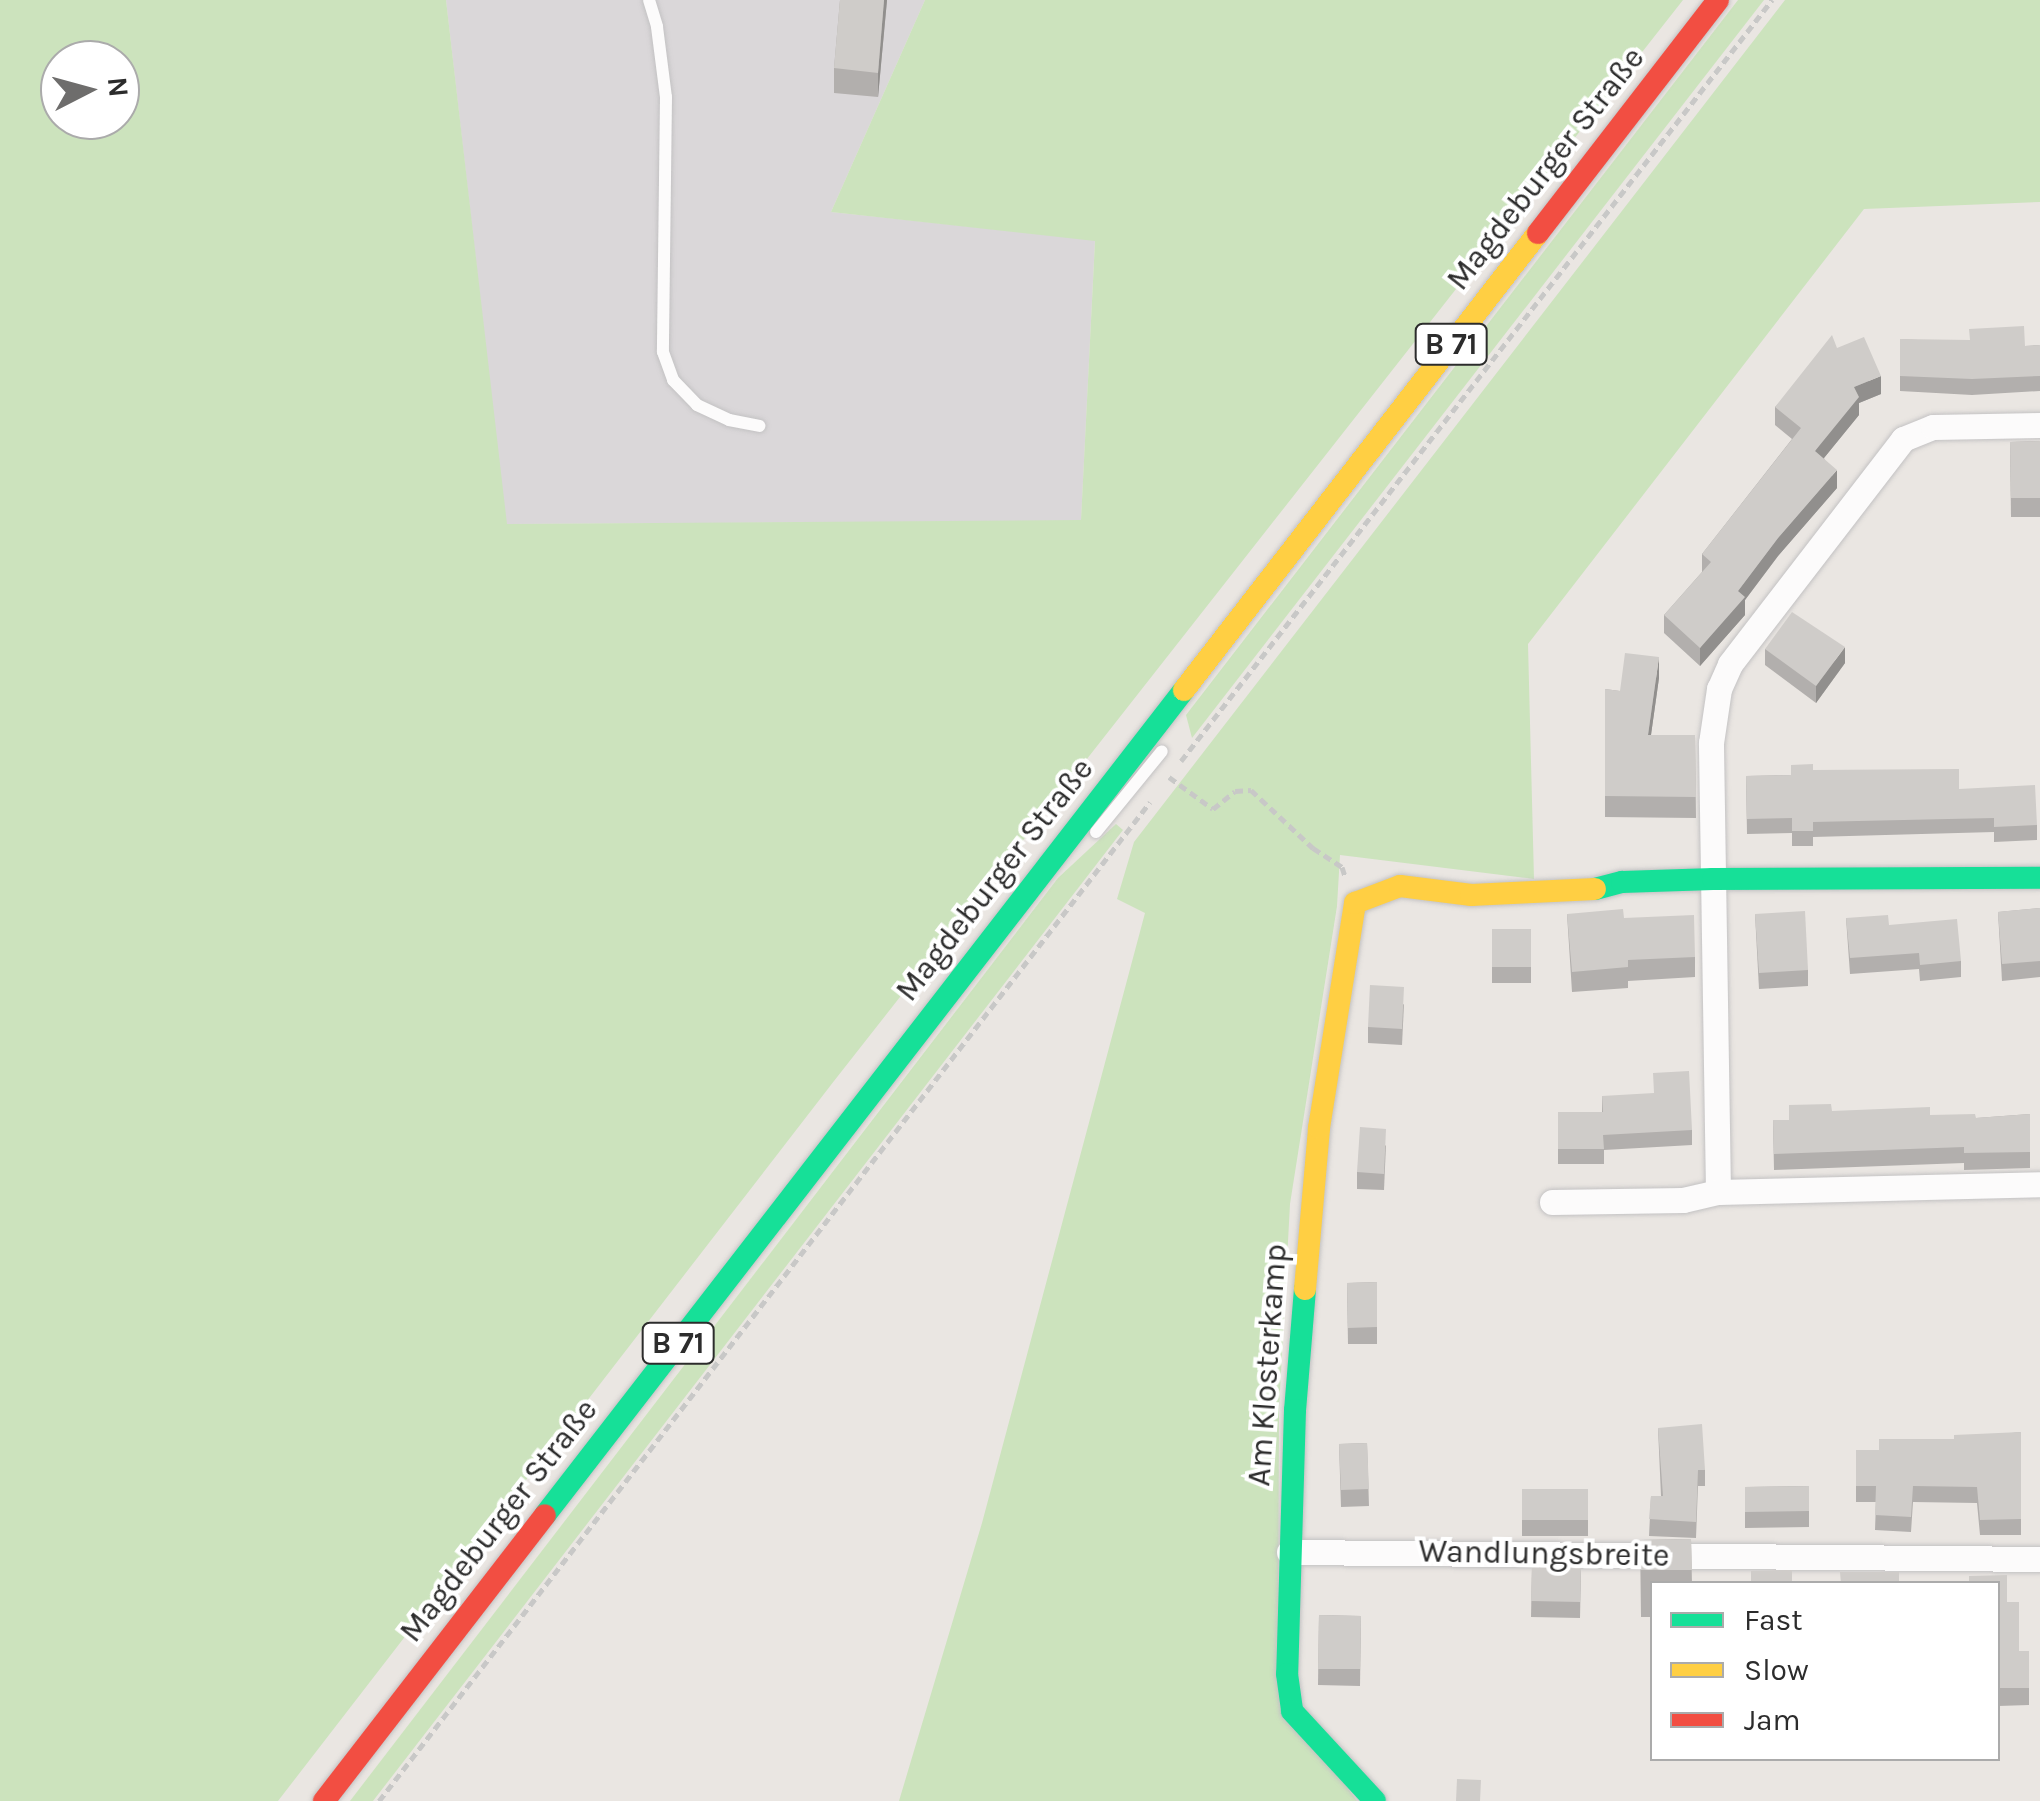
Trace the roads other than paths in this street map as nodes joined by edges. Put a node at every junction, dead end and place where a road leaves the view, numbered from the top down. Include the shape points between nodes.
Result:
1 (649, 0) edge
2 (1718, 0) edge
3 (2040, 425) edge
4 (759, 426) dead end
5 (1713, 878) junction
6 (2040, 878) edge
7 (2040, 1184) edge
8 (1718, 1192) junction
9 (1552, 1202) dead end
10 (1289, 1552) junction
11 (2040, 1559) edge
12 (324, 1801) edge
13 (1375, 1801) edge

1 - 4 lane via 666,97 663,352 673,380 697,405
2 - 12 main road, Magdeburger Straße / B 71
3 - 5 street via 1933,426 1904,439 1730,664 1712,712
5 - 6 main road
5 - 8 street
5 - 10 main road, Am Klosterkamp via 1471,895 1400,886 1355,903 1320,1128
7 - 8 street
8 - 9 street via 1682,1200
10 - 11 street, Wandlungsbreite
10 - 13 main road, Am Klosterkamp via 1292,1712

